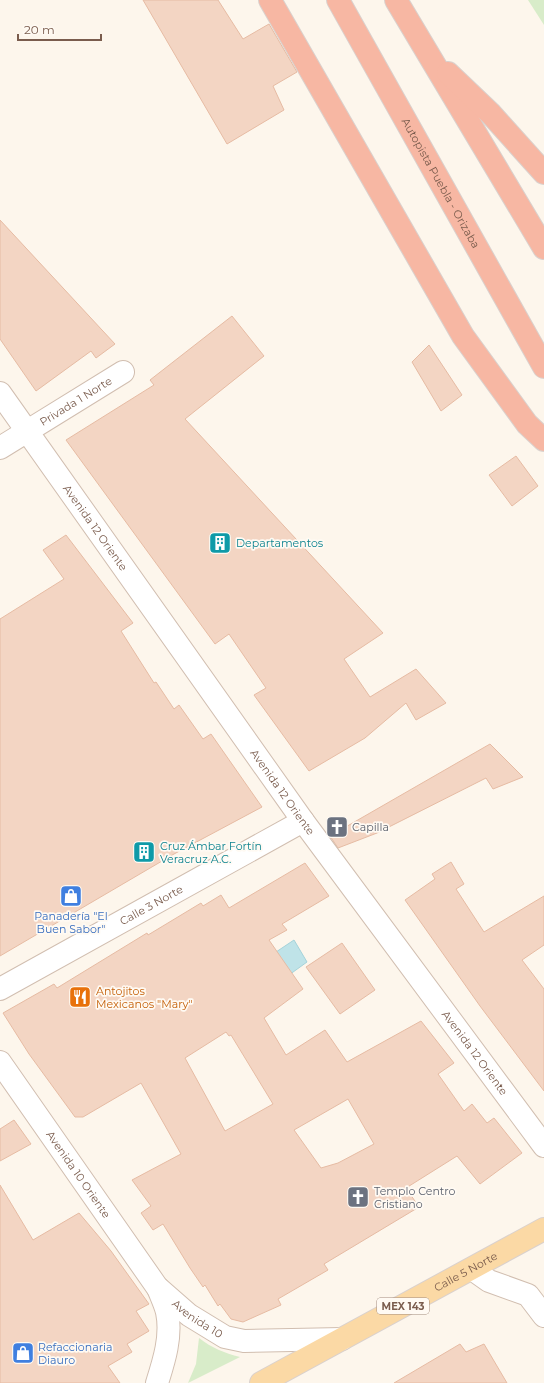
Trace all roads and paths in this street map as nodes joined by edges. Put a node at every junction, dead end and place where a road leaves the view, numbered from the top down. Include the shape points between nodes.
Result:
1 (270, 0) edge
2 (338, 0) edge
3 (396, 0) edge
4 (428, 55) junction
5 (544, 173) edge
6 (544, 248) edge
7 (544, 366) edge
8 (124, 372) dead end
9 (0, 393) edge
10 (28, 432) junction
11 (544, 440) edge
12 (0, 448) edge
13 (304, 821) junction
14 (0, 989) edge
15 (0, 1062) edge
16 (544, 1146) edge
17 (544, 1229) edge
18 (472, 1269) junction
19 (157, 1287) junction
20 (544, 1316) edge
21 (342, 1339) junction
22 (157, 1383) edge
23 (262, 1383) edge

1 - 11 highway via 463,336 527,424
2 - 7 highway, Autopista Puebla - Orizaba
3 - 4 highway
4 - 5 highway via 491,114
4 - 6 highway
8 - 10 street, Privada 1 Norte
9 - 10 street, Avenida 12 Oriente
10 - 12 street, Privada 1 Norte
10 - 13 street, Avenida 12 Oriente
13 - 14 street, Calle 3 Norte
13 - 16 street, Avenida 12 Oriente
15 - 19 street, Avenida 10 Oriente
17 - 18 main road, Calle 5 Norte / MEX 143
18 - 20 street via 489,1281 528,1295
18 - 21 main road, Calle 5 Norte / MEX 143
19 - 21 street, Avenida 10 via 189,1315 225,1337 244,1341
19 - 22 street, Avenida 10 via 167,1312 168,1333 164,1361
21 - 23 main road, Calle 5 Norte / MEX 143

